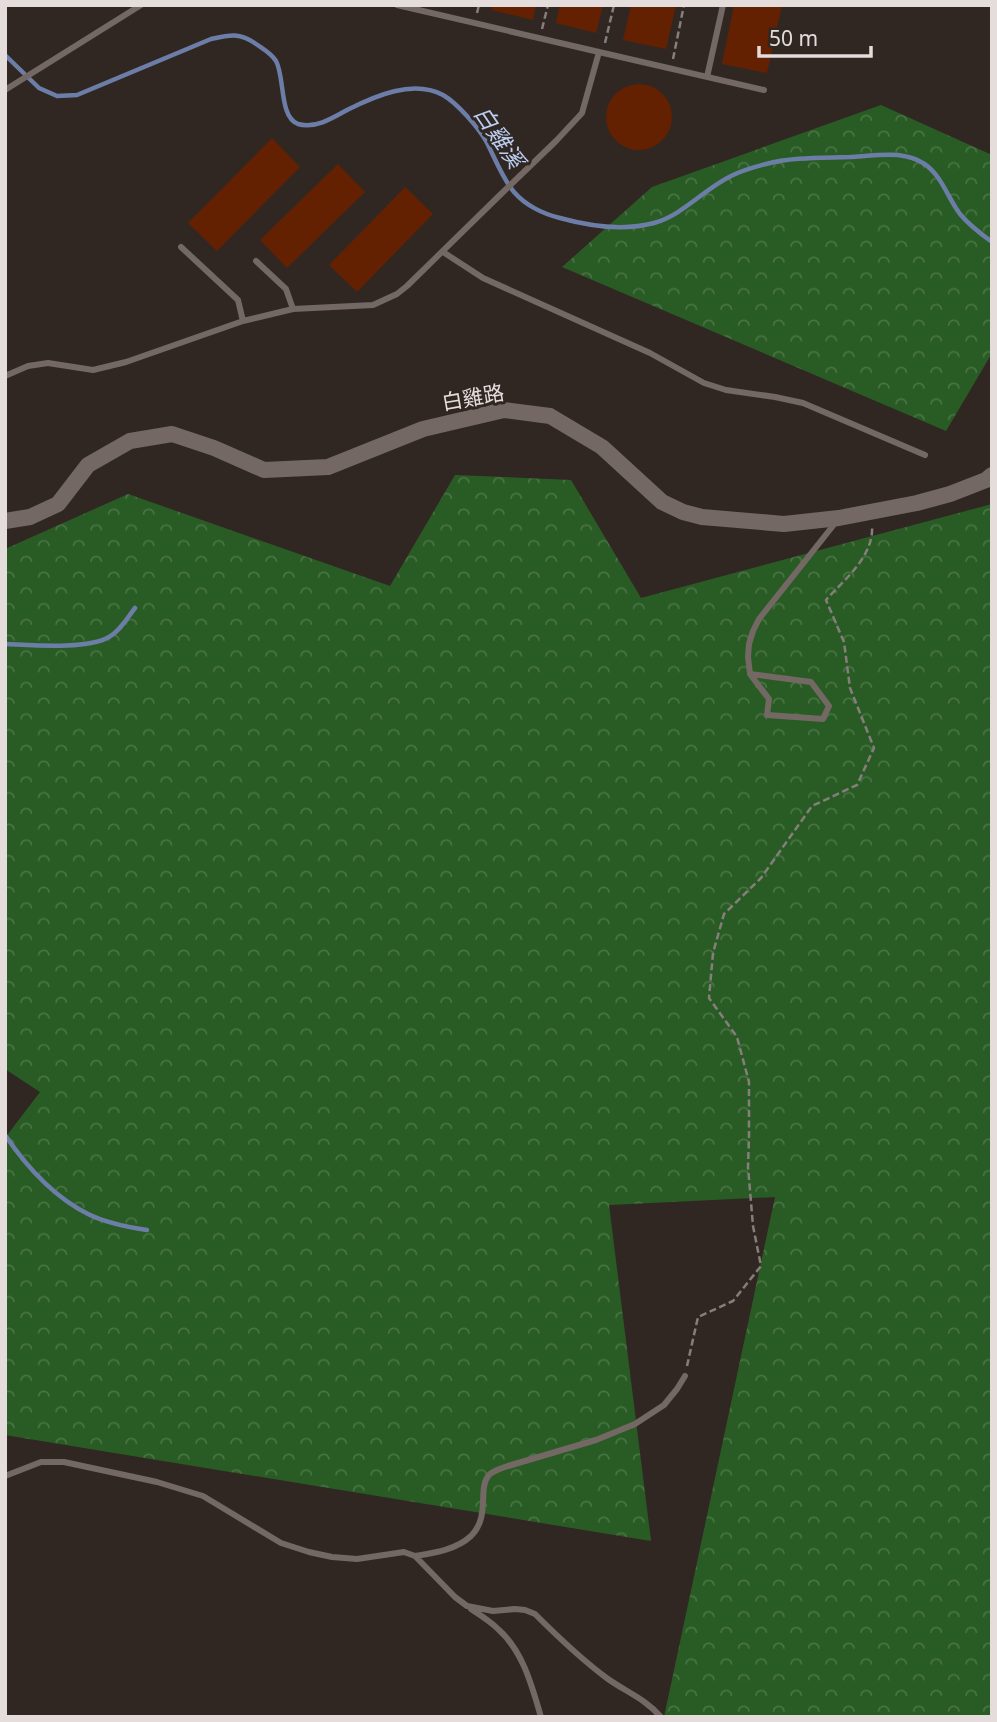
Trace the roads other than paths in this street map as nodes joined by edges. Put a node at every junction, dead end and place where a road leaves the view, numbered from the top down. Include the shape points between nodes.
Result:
1 (141, 5) edge
2 (397, 5) edge
3 (723, 5) edge
4 (131, 8) edge
5 (601, 53) junction
6 (707, 77) junction
7 (5, 90) edge
8 (764, 90) dead end
9 (181, 247) dead end
10 (443, 252) junction
11 (256, 261) dead end
12 (293, 309) junction
13 (243, 321) junction
14 (5, 376) edge
15 (925, 454) dead end
16 (992, 475) edge
17 (839, 518) junction
18 (5, 521) edge
19 (750, 674) junction
20 (685, 1376) road end
21 (5, 1476) edge
22 (415, 1556) junction
23 (467, 1606) junction
24 (541, 1717) edge
25 (661, 1717) edge

1 - 4 lane
2 - 5 lane
3 - 6 lane
4 - 7 lane
5 - 6 lane
5 - 10 lane via 582,113
6 - 8 lane
9 - 13 lane via 238,300
10 - 12 lane via 397,294 373,305
10 - 15 lane via 494,283 650,353 704,383 803,403
11 - 12 lane via 286,289
12 - 13 lane
13 - 14 lane via 107,367 93,370 48,363
16 - 17 street, 白雞路 via 950,494
17 - 18 street, 白雞路 via 785,523 683,512 662,502 603,447 550,416 504,410 423,429 328,467 264,470 173,434 130,441 88,465 58,504 30,517
17 - 19 lane via 759,619 749,644
19 - 19 lane via 769,699 766,715 823,719 829,706 811,682
20 - 22 lane via 664,1405 635,1424 489,1475 484,1510 472,1536 442,1551
21 - 22 lane via 41,1462 64,1462 203,1496 281,1543 309,1552 356,1559 404,1552
22 - 23 lane
23 - 24 lane via 516,1649
23 - 25 lane via 493,1611 525,1609 535,1614 587,1663 651,1705

